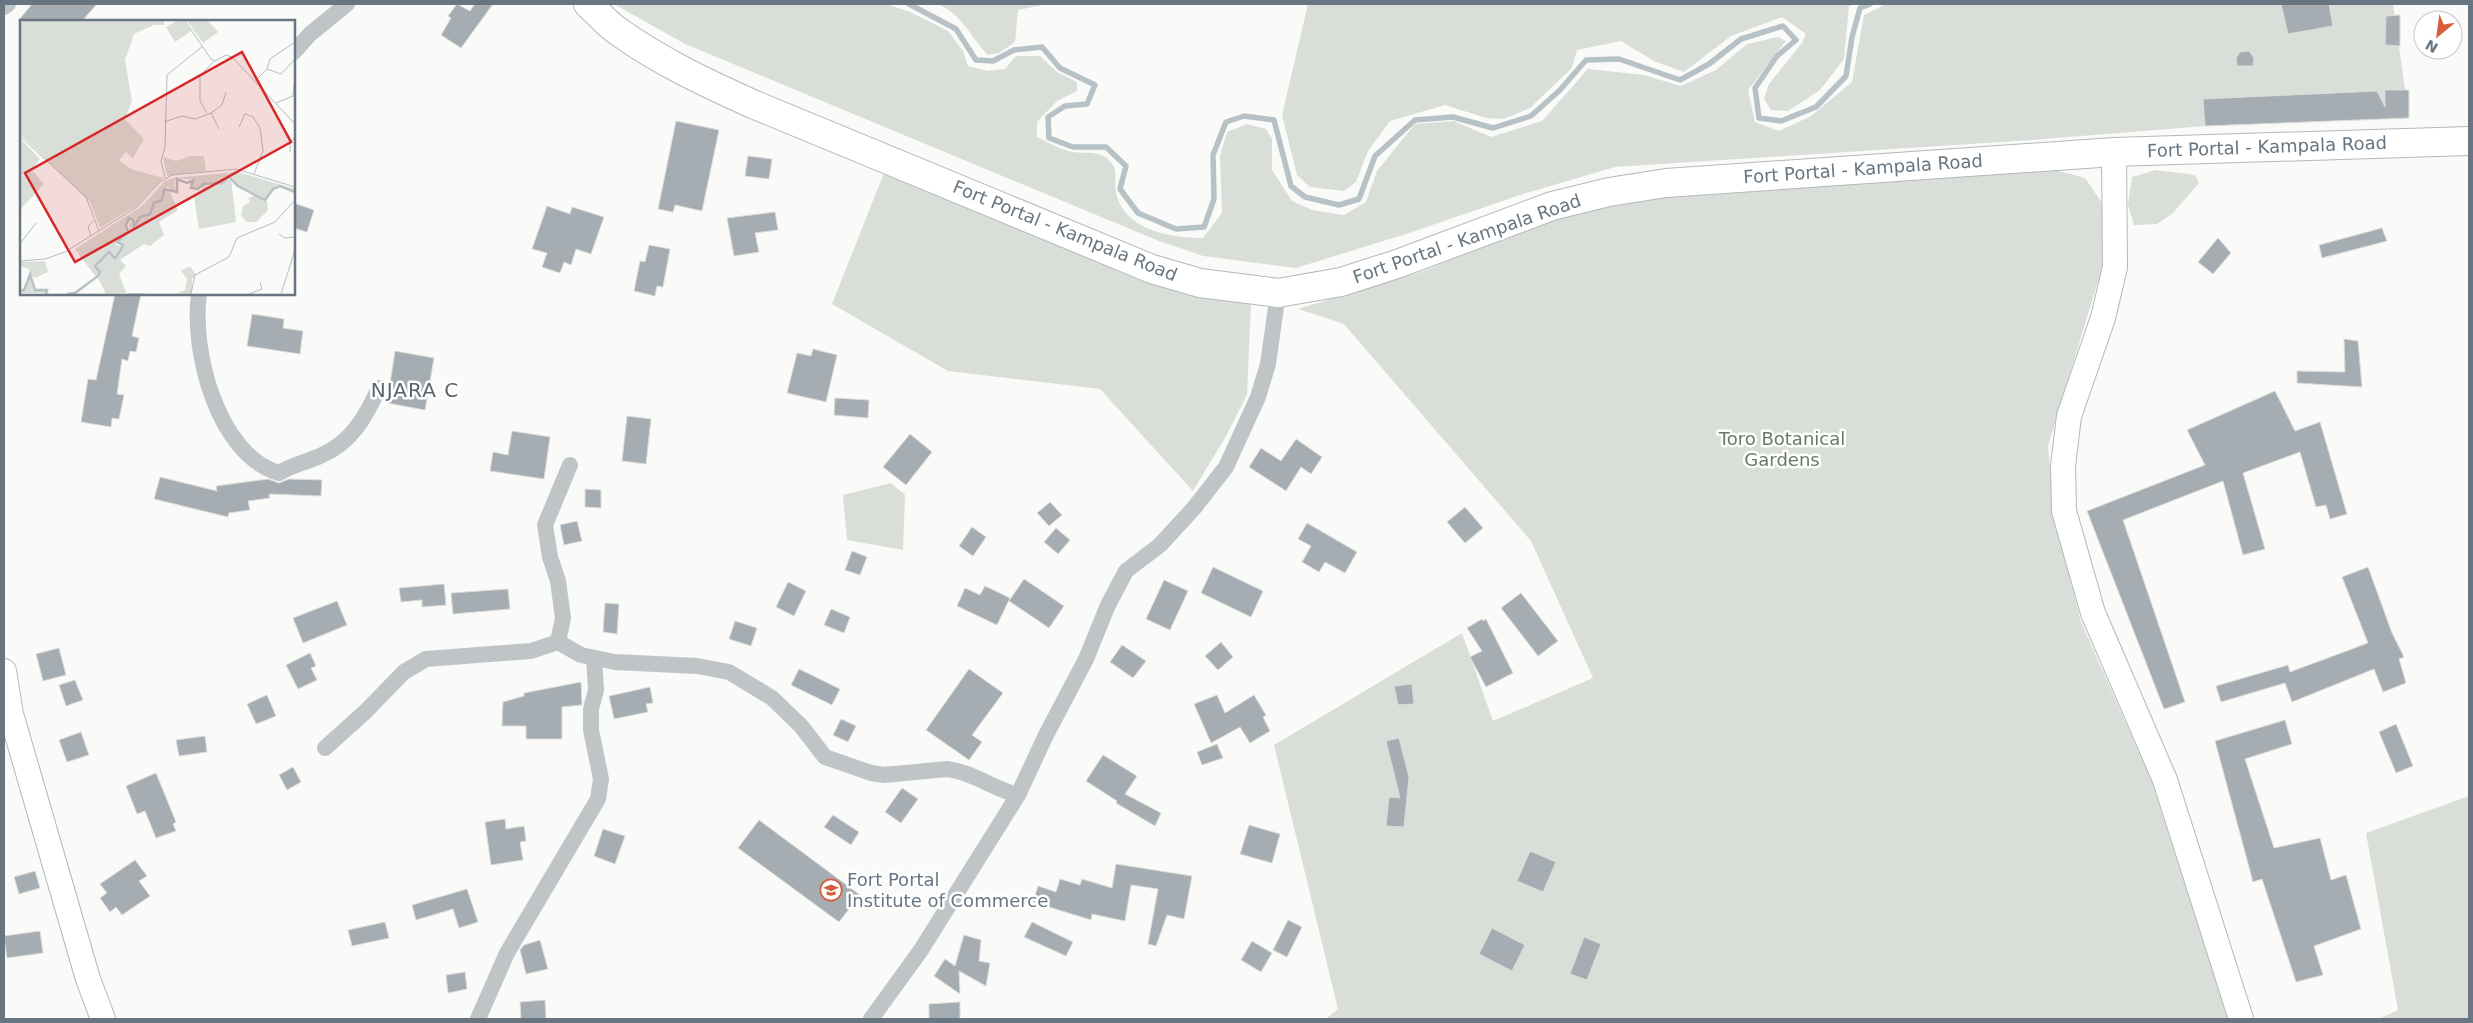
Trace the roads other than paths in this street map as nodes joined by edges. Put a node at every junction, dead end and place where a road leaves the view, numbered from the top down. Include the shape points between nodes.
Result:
1 (8, 4) edge
2 (347, 4) edge
3 (588, 4) edge
4 (4, 7) edge
5 (295, 51) edge
6 (2469, 141) edge
7 (2114, 152) junction
8 (1278, 293) junction
9 (199, 295) edge
10 (379, 388) dead end
11 (570, 465) dead end
12 (558, 642) junction
13 (594, 658) junction
14 (4, 672) edge
15 (7, 715) edge
16 (325, 748) dead end
17 (1018, 795) junction
18 (103, 1019) edge
19 (478, 1019) edge
20 (871, 1019) edge
21 (2241, 1019) edge

1 - 4 street
2 - 5 street
3 - 8 highway, Fort Portal - Kampala Road via 617,32 658,57 754,105 1152,269 1200,283
6 - 7 highway, Fort Portal - Kampala Road
7 - 8 highway, Fort Portal - Kampala Road via 1666,183 1609,192 1552,206 1341,282
7 - 21 main road via 2115,267 2103,318 2069,416 2063,466 2064,511 2093,612 2165,780
8 - 17 street via 1268,364 1258,397 1226,467 1160,546 1126,571
9 - 10 street via 198,340 215,405 240,444 267,468 278,472 334,448 358,427
11 - 12 street via 545,525 563,618
12 - 13 street via 581,655
12 - 16 street via 530,651 426,659 404,672
13 - 17 street via 697,666 729,672 772,698 801,726 825,757 878,775 947,768 958,770
13 - 19 street via 596,690 590,730 601,779 598,799 507,952
14 - 15 main road
15 - 18 main road
17 - 20 street via 922,950

